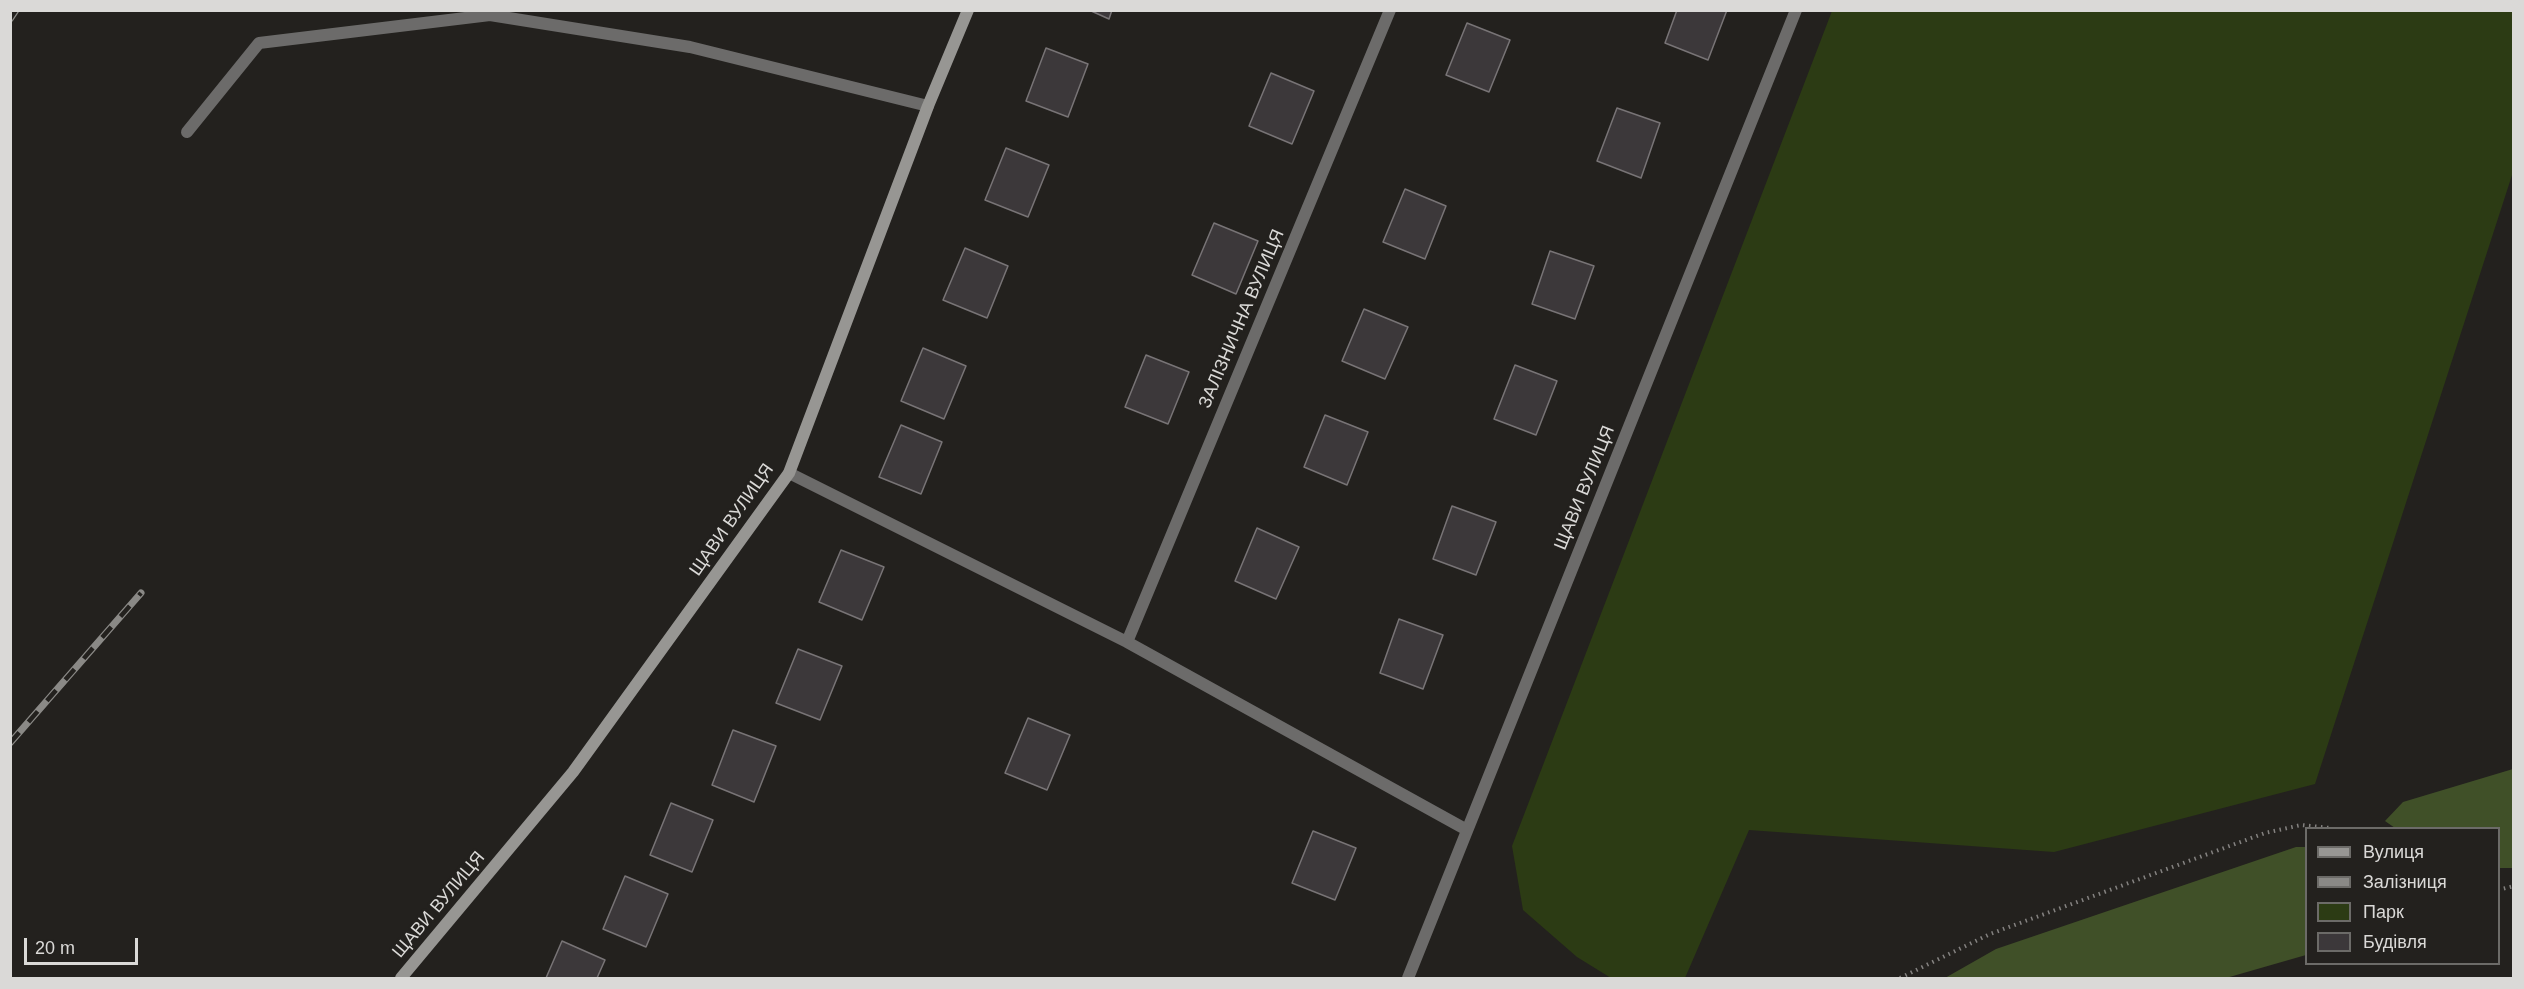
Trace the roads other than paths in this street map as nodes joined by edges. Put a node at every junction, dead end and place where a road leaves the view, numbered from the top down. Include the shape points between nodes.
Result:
1 (968, 10) edge
2 (1390, 10) edge
3 (1796, 10) edge
4 (928, 106) junction
5 (187, 132) dead end
6 (789, 472) junction
7 (1127, 642) junction
8 (1467, 830) junction
9 (401, 978) edge
10 (1408, 978) edge

1 - 4 main road, ЩАВИ ВУЛИЦЯ
2 - 7 street, ЗАЛІЗНИЧНА ВУЛИЦЯ
3 - 8 street, ЩАВИ ВУЛИЦЯ
4 - 5 street via 690,47 490,15 259,42
4 - 6 main road, ЩАВИ ВУЛИЦЯ
6 - 7 street
6 - 9 main road, ЩАВИ ВУЛИЦЯ via 573,772
7 - 8 street
8 - 10 street, ЩАВИ ВУЛИЦЯ

